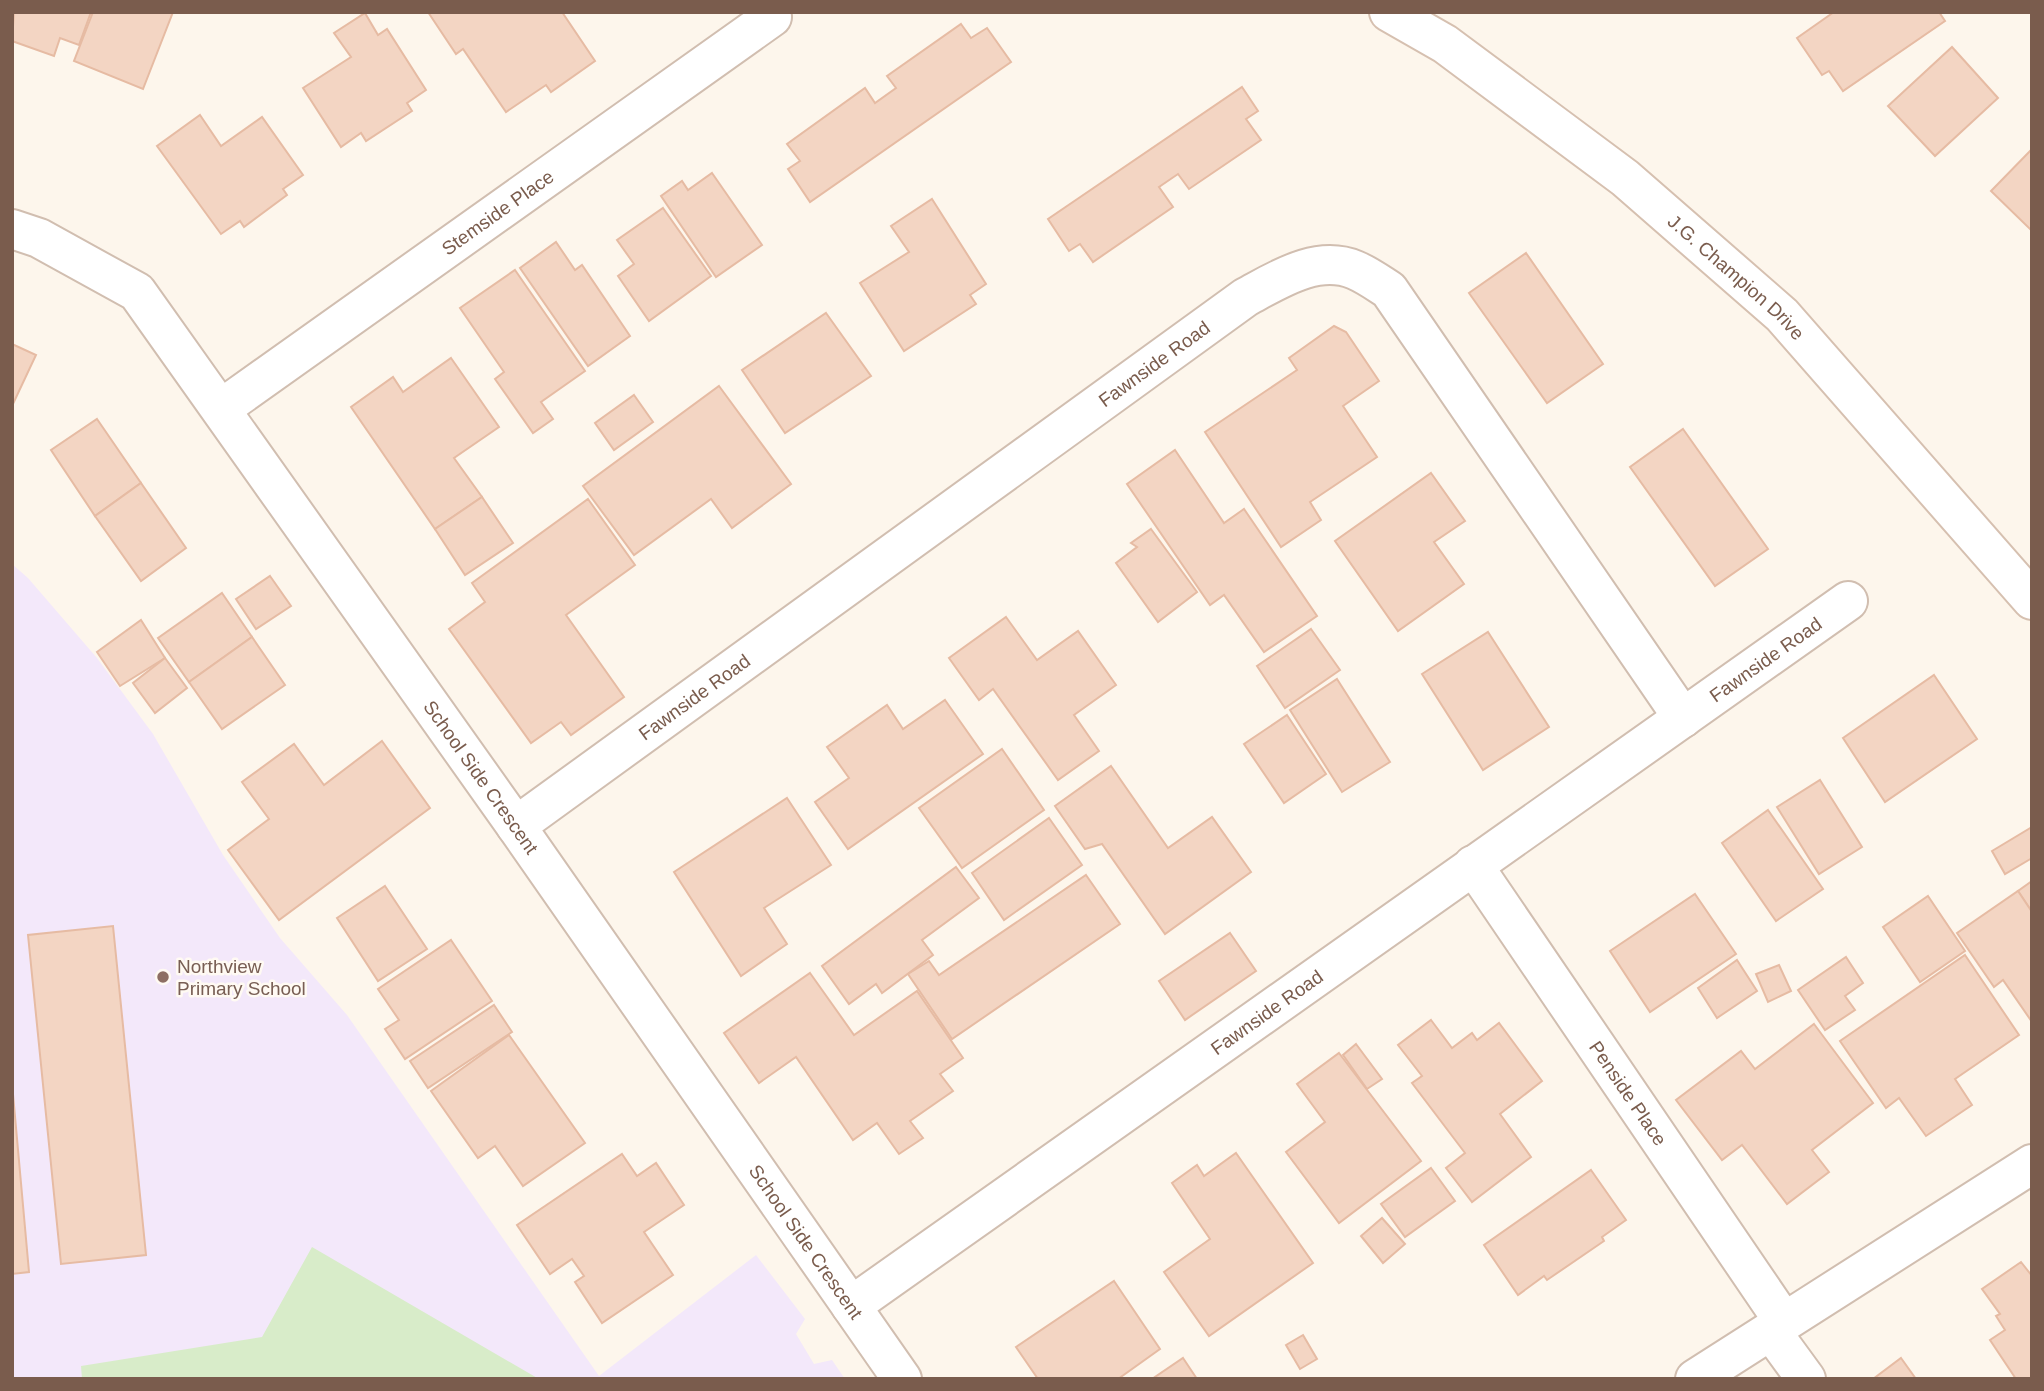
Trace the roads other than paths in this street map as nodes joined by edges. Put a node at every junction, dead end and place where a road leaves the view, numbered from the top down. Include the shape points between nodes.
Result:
1 (1389, 12) edge
2 (772, 18) dead end
3 (12, 229) edge
4 (222, 408) junction
5 (2032, 600) edge
6 (1848, 601) dead end
7 (1683, 718) junction
8 (516, 826) junction
9 (1473, 865) junction
10 (2032, 1164) edge
11 (851, 1306) junction
12 (1777, 1326) junction
13 (902, 1379) edge
14 (1695, 1379) edge
15 (1806, 1379) edge

1 - 5 street, J.G. Champion Drive via 1445,44 1625,178 1782,316
2 - 4 street, Stemside Place
3 - 4 street, School Side Crescent via 39,238 137,292
4 - 8 street, School Side Crescent
6 - 7 street, Fawnside Road
7 - 8 street, Fawnside Road via 1389,289 1353,269 1322,264 1287,275 1246,297
7 - 9 street, Fawnside Road
8 - 11 street, School Side Crescent
9 - 11 street, Fawnside Road
9 - 12 street, Penside Place
10 - 12 street
11 - 13 street, School Side Crescent
12 - 14 street
12 - 15 street, Penside Place

